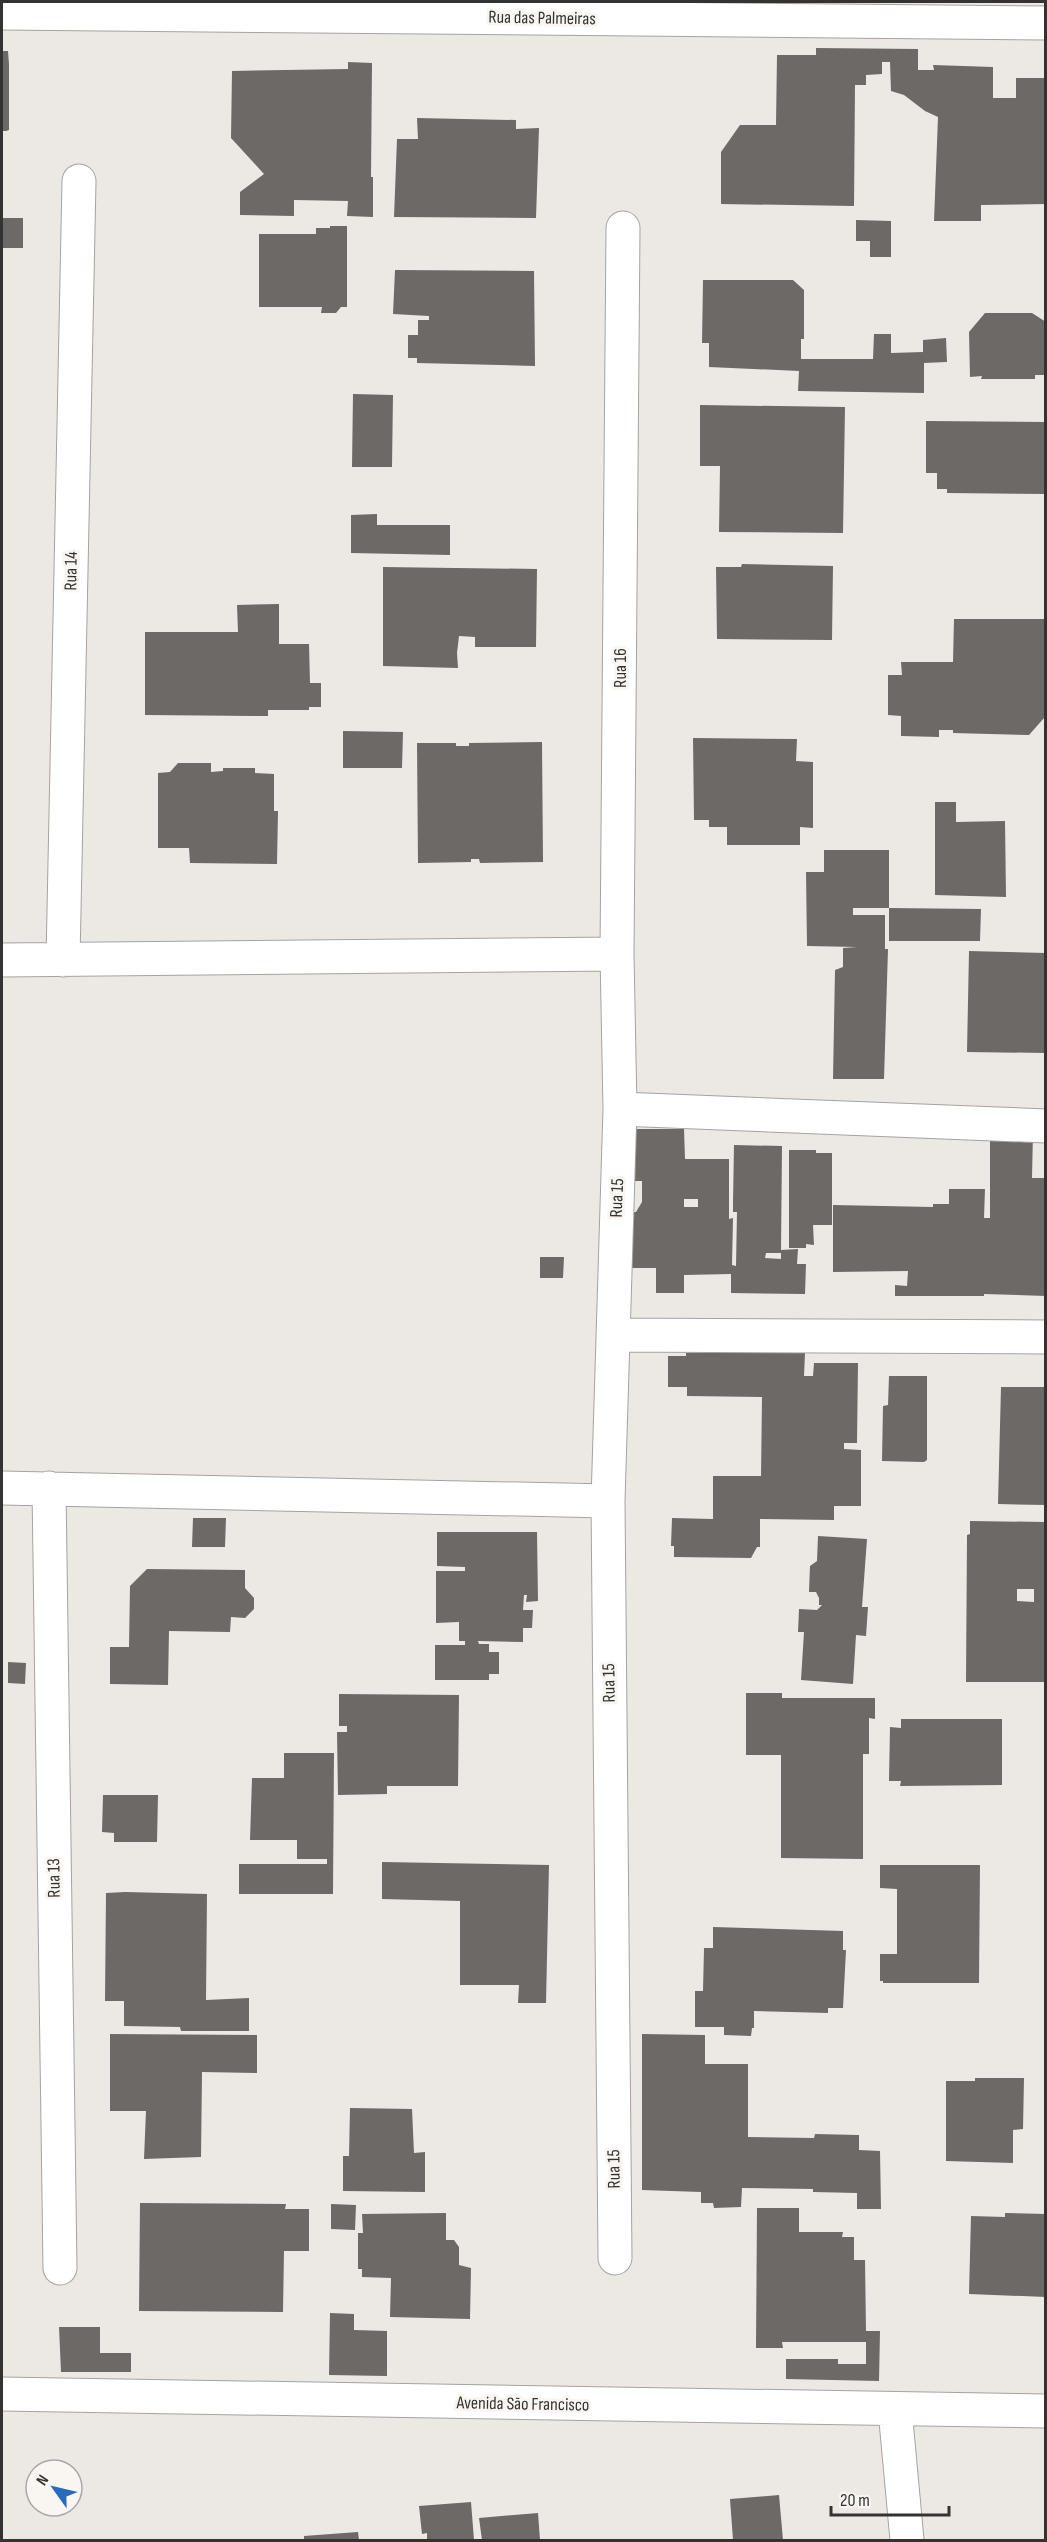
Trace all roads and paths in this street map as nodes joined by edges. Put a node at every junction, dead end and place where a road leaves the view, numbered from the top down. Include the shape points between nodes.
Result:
1 (577, 10) edge
2 (2, 12) edge
3 (1046, 23) edge
4 (79, 181) dead end
5 (623, 228) dead end
6 (617, 954) junction
7 (2, 960) edge
8 (63, 960) junction
9 (620, 1109) junction
10 (1046, 1126) edge
11 (614, 1335) junction
12 (1046, 1337) edge
13 (2, 1488) edge
14 (49, 1488) junction
15 (608, 1501) junction
16 (615, 2258) dead end
17 (60, 2268) dead end
18 (2, 2394) edge
19 (895, 2410) junction
20 (1046, 2411) edge
21 (907, 2541) edge

1 - 2 street, Rua das Palmeiras
1 - 3 street, Rua das Palmeiras
4 - 8 street, Rua 14
5 - 6 street, Rua 16
6 - 8 street
6 - 9 street, Rua 16
7 - 8 street
9 - 10 street
9 - 11 street, Rua 15
11 - 12 street
11 - 15 street, Rua 15
13 - 14 street
14 - 15 street
14 - 17 street, Rua 13
15 - 16 street, Rua 15
18 - 19 street, Avenida São Francisco
19 - 20 street, Avenida São Francisco
19 - 21 street

